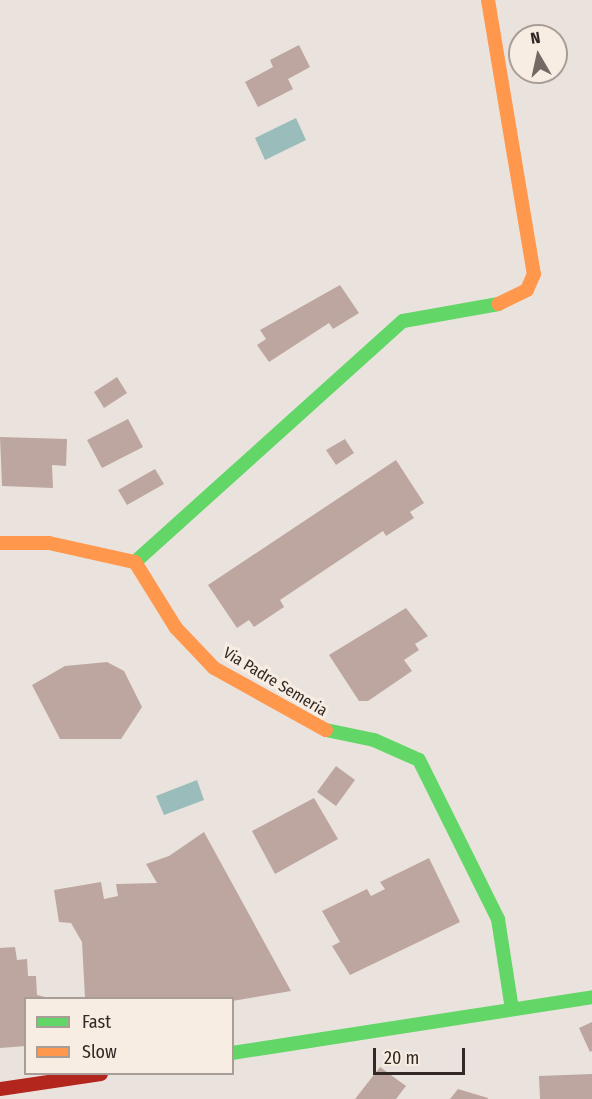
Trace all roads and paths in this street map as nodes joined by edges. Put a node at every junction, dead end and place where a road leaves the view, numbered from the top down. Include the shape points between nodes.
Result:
1 (488, 0) edge
2 (0, 543) edge
3 (135, 562) junction
4 (592, 997) edge
5 (512, 1009) junction
6 (234, 1053) edge
7 (94, 1075) edge
8 (0, 1089) edge

1 - 3 street via 528,219 534,274 527,290 509,302 403,321
2 - 3 street via 49,543
3 - 5 street, Via Padre Semeria via 176,628 214,668 315,728 374,740 419,760 498,920
4 - 5 street
5 - 6 street
7 - 8 street

